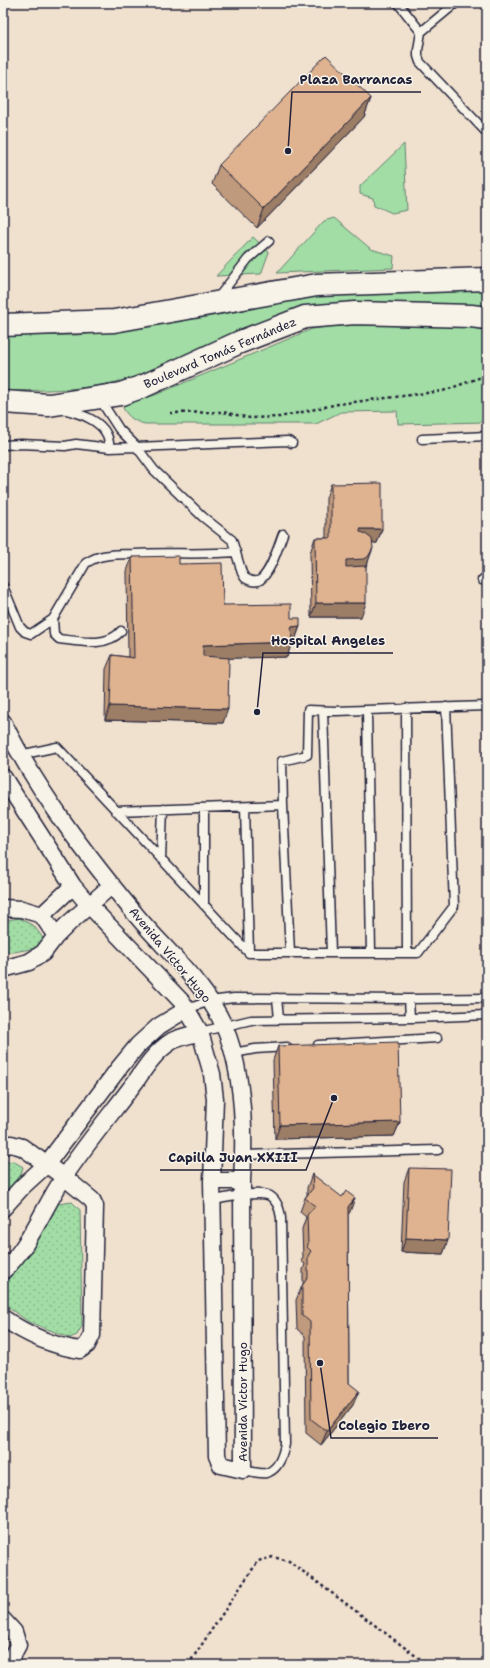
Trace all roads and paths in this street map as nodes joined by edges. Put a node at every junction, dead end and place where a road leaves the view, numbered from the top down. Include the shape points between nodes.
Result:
1 (398, 3) edge
2 (456, 3) edge
3 (421, 32) junction
4 (487, 133) edge
5 (269, 241) dead end
6 (487, 279) edge
7 (214, 303) junction
8 (487, 318) edge
9 (3, 325) edge
10 (487, 375) edge
11 (99, 397) junction
12 (3, 402) edge
13 (49, 405) junction
14 (170, 413) dead end
15 (487, 436) edge
16 (422, 439) dead end
17 (292, 443) dead end
18 (3, 445) edge
19 (136, 446) junction
20 (110, 448) junction
21 (283, 534) dead end
22 (236, 552) junction
23 (3, 586) edge
24 (53, 619) junction
25 (121, 631) dead end
26 (446, 706) junction
27 (487, 706) edge
28 (406, 708) junction
29 (367, 710) junction
30 (323, 711) junction
31 (3, 722) edge
32 (20, 755) junction
33 (3, 777) edge
34 (283, 805) junction
35 (245, 807) junction
36 (204, 808) junction
37 (163, 809) junction
38 (116, 810) junction
39 (161, 859) junction
40 (112, 885) junction
41 (73, 886) junction
42 (88, 905) junction
43 (204, 905) junction
44 (3, 908) edge
45 (42, 915) junction
46 (56, 936) junction
47 (249, 953) junction
48 (290, 953) junction
49 (331, 953) junction
50 (370, 953) junction
51 (407, 953) junction
52 (3, 969) edge
53 (277, 998) junction
54 (487, 998) edge
55 (409, 999) junction
56 (210, 1001) junction
57 (187, 1009) junction
58 (487, 1015) edge
59 (410, 1018) junction
60 (279, 1019) junction
61 (224, 1026) junction
62 (200, 1032) junction
63 (437, 1038) dead end
64 (295, 1046) edge
65 (310, 1046) edge
66 (234, 1053) junction
67 (119, 1068) junction
68 (136, 1082) junction
69 (215, 1098) junction
70 (241, 1098) junction
71 (3, 1146) edge
72 (438, 1150) dead end
73 (244, 1154) junction
74 (46, 1165) junction
75 (64, 1177) junction
76 (212, 1181) junction
77 (243, 1188) junction
78 (214, 1200) junction
79 (3, 1208) edge
80 (3, 1271) edge
81 (3, 1318) edge
82 (243, 1470) junction
83 (3, 1620) edge
84 (5, 1665) edge
85 (188, 1665) edge
86 (428, 1665) edge

1 - 3 lane
2 - 3 lane
3 - 4 lane via 418,50 420,62
5 - 7 lane via 248,259
6 - 7 main road via 317,285
7 - 9 main road via 114,321
8 - 11 main road, Boulevard Tomás Fernández via 355,313 305,317 240,342 144,386 121,394
10 - 14 path via 443,392 338,404 280,417 250,418 223,412
11 - 13 main road, Boulevard Tomás Fernández
11 - 19 lane via 119,429
12 - 13 main road, Boulevard Tomás Fernández
13 - 20 lane via 79,413 96,422 107,435
15 - 16 lane
17 - 19 lane
18 - 20 lane via 76,444
19 - 20 lane
19 - 22 lane via 154,470 203,517 232,540
21 - 22 lane via 266,574 255,582 245,578
22 - 24 lane via 130,554 94,558 86,564
23 - 24 lane via 20,627 25,632 31,634
24 - 25 lane via 54,634 59,639 102,641 118,635
26 - 27 lane
26 - 28 lane
26 - 51 lane via 454,906 418,953
28 - 29 lane
28 - 51 lane
29 - 30 lane
29 - 50 lane
30 - 34 lane via 308,710 307,755 282,761
30 - 49 lane
31 - 32 street, Avenida Víctor Hugo
32 - 38 lane via 57,747
32 - 40 street, Avenida Víctor Hugo via 65,823
33 - 41 street, Avenida Víctor Hugo
34 - 35 lane
34 - 48 lane
35 - 36 lane
35 - 47 lane
36 - 37 lane
36 - 43 lane
37 - 38 lane
37 - 39 lane
38 - 39 lane
39 - 43 lane
40 - 42 street
40 - 56 street, Avenida Víctor Hugo
41 - 42 street, Avenida Víctor Hugo
41 - 45 street
42 - 46 street
42 - 57 street, Avenida Víctor Hugo
43 - 47 lane
44 - 45 street via 22,909
45 - 46 street
46 - 52 street via 37,958
47 - 48 lane
48 - 49 lane
49 - 50 lane
50 - 51 lane
53 - 55 lane
53 - 56 lane
53 - 60 lane
54 - 55 lane
55 - 59 lane
56 - 57 lane
56 - 61 street, Avenida Víctor Hugo
57 - 62 street, Avenida Víctor Hugo
57 - 67 street via 159,1026 138,1045
58 - 59 lane
59 - 60 lane
60 - 61 lane via 251,1020
61 - 62 lane
61 - 66 street, Avenida Víctor Hugo
62 - 68 street via 174,1041 162,1049 146,1065
62 - 69 street, Avenida Víctor Hugo via 212,1074
63 - 65 lane
64 - 66 lane
66 - 70 street, Avenida Víctor Hugo
67 - 68 street
67 - 74 street
68 - 75 street
69 - 70 street
69 - 76 street, Avenida Víctor Hugo
70 - 73 street, Avenida Víctor Hugo
71 - 74 street via 11,1144 22,1147
72 - 73 lane
73 - 77 street, Avenida Víctor Hugo
74 - 75 street
74 - 79 street
75 - 80 street via 34,1232
75 - 81 street via 92,1200 95,1206 92,1335 87,1345 80,1350 61,1347 36,1337
76 - 77 street
76 - 78 street, Avenida Víctor Hugo
77 - 78 lane
77 - 82 street, Avenida Víctor Hugo
77 - 82 lane via 270,1196 280,1208 285,1444 279,1462 273,1469 266,1473
78 - 82 street, Avenida Víctor Hugo via 217,1456 221,1465
83 - 84 street via 14,1632 18,1645
85 - 86 path via 258,1561 273,1557 289,1561

